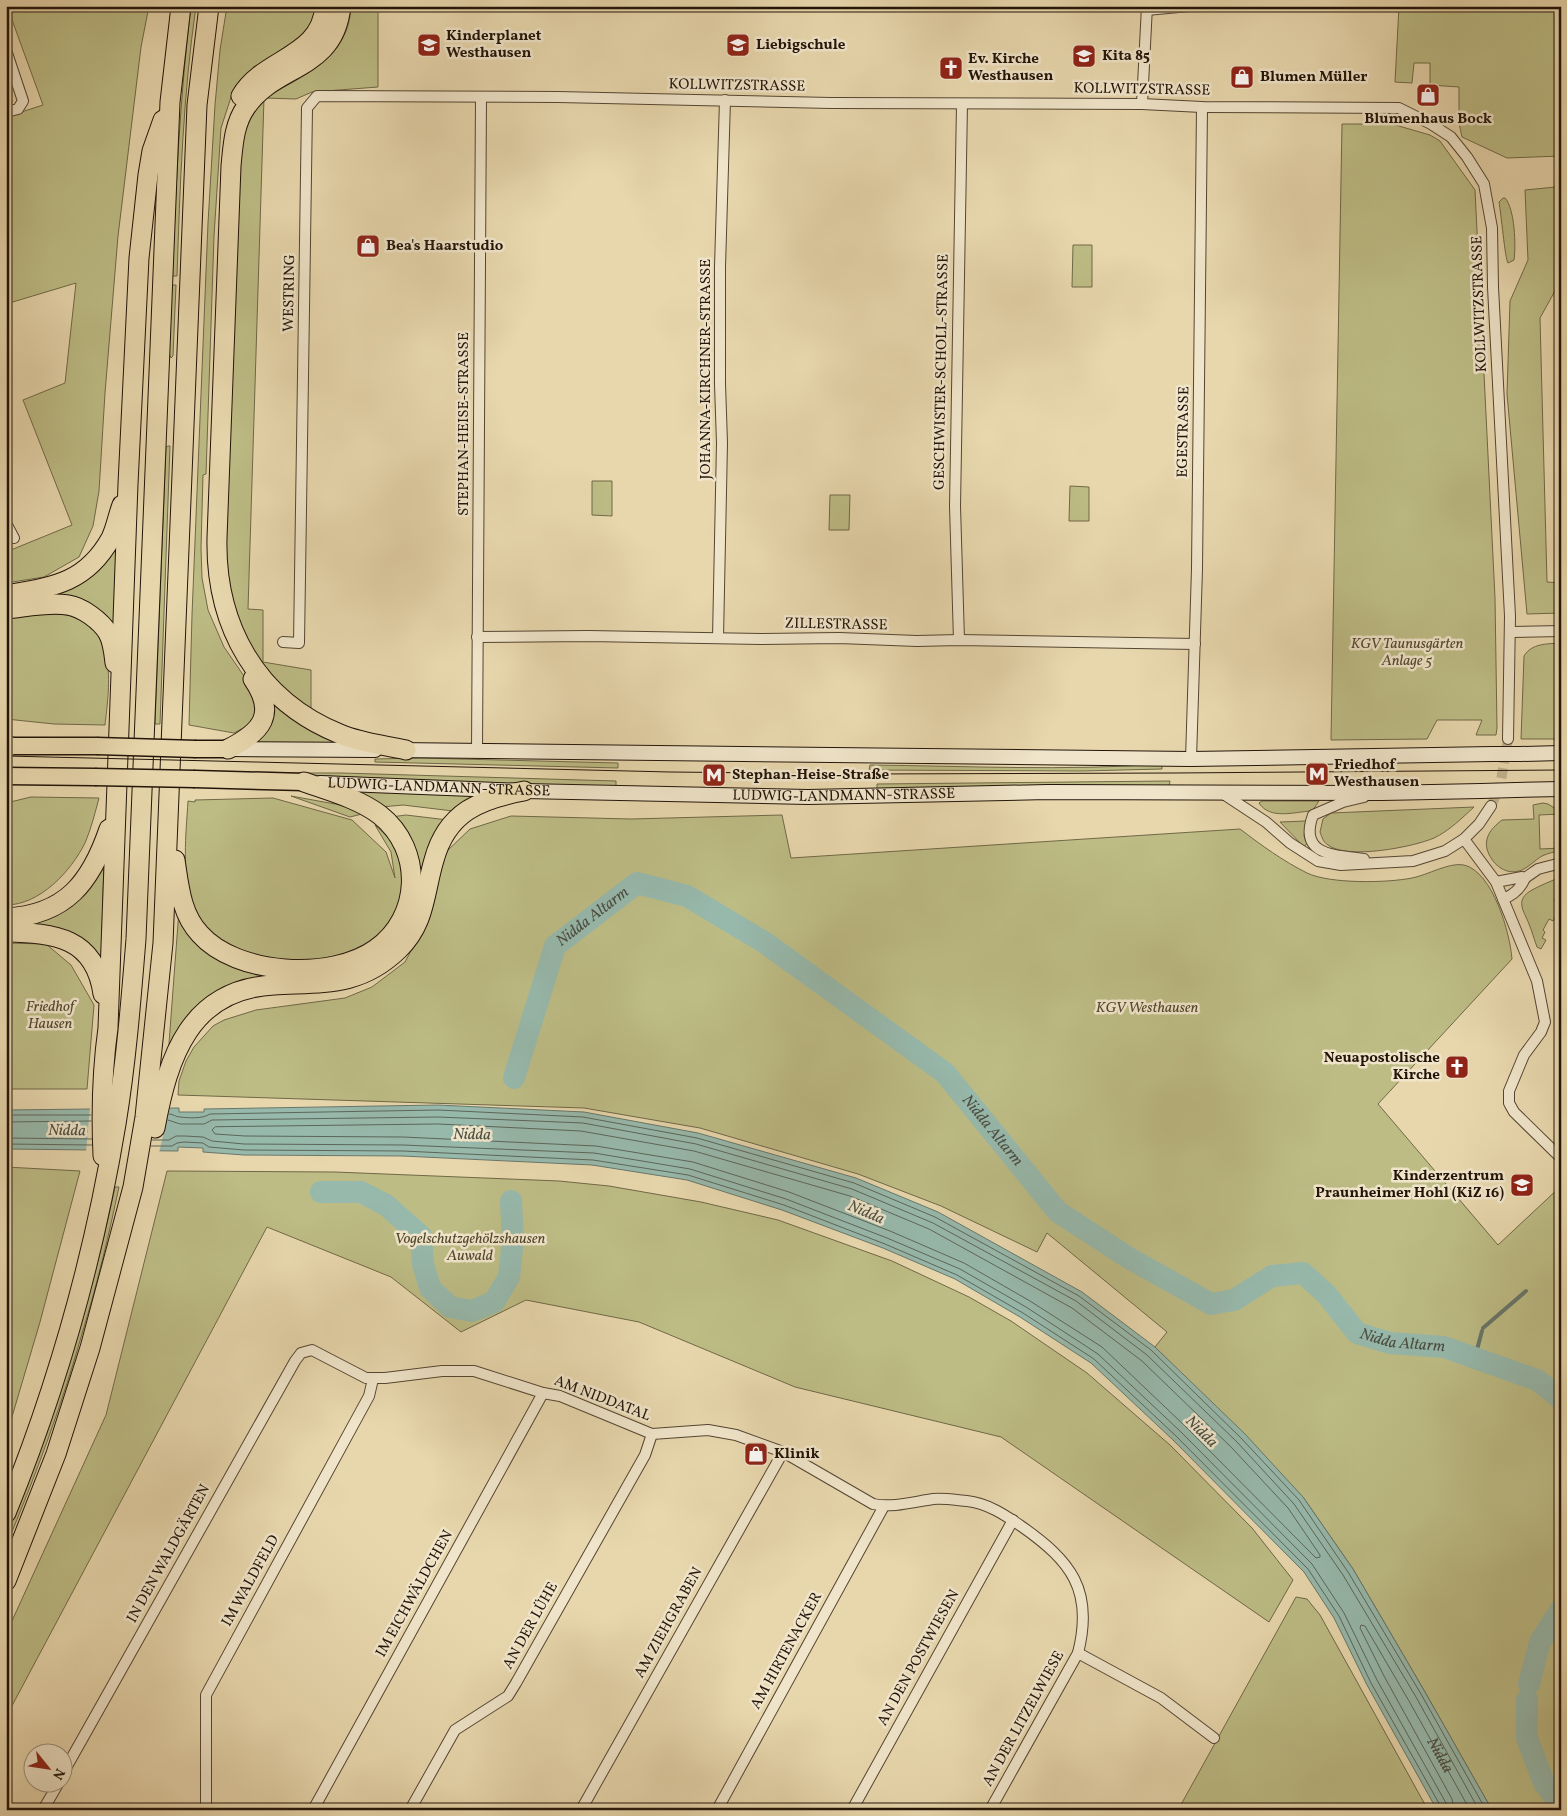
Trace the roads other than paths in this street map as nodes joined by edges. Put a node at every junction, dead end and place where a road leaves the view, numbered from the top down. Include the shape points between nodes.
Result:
1 (181, 6) edge
2 (209, 6) edge
3 (325, 6) edge
4 (341, 6) edge
5 (1189, 6) edge
6 (1147, 8) edge
7 (6, 50) edge
8 (481, 98) junction
9 (726, 100) junction
10 (170, 102) junction
11 (962, 104) junction
12 (1142, 104) junction
13 (1202, 106) junction
14 (6, 112) edge
15 (128, 484) junction
16 (6, 523) edge
17 (14, 538) dead end
18 (6, 595) edge
19 (6, 609) edge
20 (1561, 631) edge
21 (1511, 632) junction
22 (477, 637) junction
23 (718, 638) junction
24 (959, 640) junction
25 (284, 642) dead end
26 (1195, 644) junction
27 (120, 702) junction
28 (1508, 739) tunnel mouth
29 (7, 746) edge
30 (228, 749) junction
31 (406, 750) junction
32 (477, 750) junction
33 (1561, 753) edge
34 (1191, 758) junction
35 (6, 776) edge
36 (304, 782) junction
37 (1561, 789) edge
38 (524, 792) junction
39 (1222, 793) junction
40 (1382, 793) junction
41 (1491, 806) tunnel mouth
42 (115, 811) junction
43 (169, 818) junction
44 (1464, 839) junction
45 (1382, 862) junction
46 (1561, 863) edge
47 (1525, 878) junction
48 (1496, 882) junction
49 (1503, 899) junction
50 (6, 918) edge
51 (6, 932) edge
52 (108, 1028) junction
53 (159, 1073) junction
54 (1561, 1158) edge
55 (104, 1187) junction
56 (373, 1379) junction
57 (543, 1393) junction
58 (652, 1434) junction
59 (783, 1452) junction
60 (884, 1506) junction
61 (6, 1513) edge
62 (1013, 1520) junction
63 (6, 1581) edge
64 (1078, 1653) junction
65 (1214, 1738) dead end
66 (72, 1757) edge
67 (52, 1794) edge
68 (43, 1810) edge
69 (206, 1810) edge
70 (313, 1810) edge
71 (410, 1810) edge
72 (582, 1810) edge
73 (717, 1810) edge
74 (852, 1810) edge
75 (990, 1810) edge

1 - 10 highway
2 - 43 highway via 197,105
3 - 30 highway via 320,29 313,39 259,75 243,93 232,116 226,146 210,560 221,620 238,656 264,695 265,704 263,720 253,735
4 - 31 highway via 336,29 322,51 260,91 245,108 236,130 231,166 218,578 228,618 244,653 263,680 285,701 341,735
5 - 6 street
6 - 12 street
7 - 14 street via 23,101 18,108
8 - 9 street, KOLLWITZSTRASSE
8 - 22 street, STEPHAN-HEISE-STRASSE
8 - 25 street, WESTRING via 317,96 307,108 300,643
9 - 11 street, KOLLWITZSTRASSE
9 - 23 street, JOHANNA-KIRCHNER-STRASSE via 720,258 722,443
10 - 15 highway via 152,151 148,175 139,268
10 - 55 highway via 136,929 123,1073
11 - 12 street, KOLLWITZSTRASSE
11 - 24 street, GESCHWISTER-SCHOLL-STRASSE via 955,506
12 - 13 street, KOLLWITZSTRASSE
13 - 21 street, KOLLWITZSTRASSE via 1399,108 1451,137 1484,184 1492,228
13 - 26 street, EGESTRASSE
15 - 18 highway via 111,537 94,562 74,579
15 - 27 highway
16 - 17 street
19 - 27 highway via 70,605 98,621 108,634 114,651
20 - 21 street
21 - 28 street, KOLLWITZSTRASSE
22 - 23 street, ZILLESTRASSE
22 - 32 street, STEPHAN-HEISE-STRASSE
23 - 24 street, ZILLESTRASSE
24 - 26 street, ZILLESTRASSE
26 - 34 street, EGESTRASSE
27 - 42 highway
29 - 30 main road, bridge
30 - 31 main road
31 - 32 main road
32 - 34 main road
33 - 34 main road, bridge
35 - 36 main road, LUDWIG-LANDMANN-STRASSE, bridge
36 - 38 main road, LUDWIG-LANDMANN-STRASSE
36 - 43 highway via 362,804 381,816 398,834 411,864 410,900 392,936 376,950 329,967 305,970 265,967 229,956 198,933 183,906
37 - 40 main road, LUDWIG-LANDMANN-STRASSE, bridge
38 - 39 main road, LUDWIG-LANDMANN-STRASSE via 808,797 1048,792
38 - 53 highway via 481,802 454,822 443,837 434,859 426,901 416,927 386,960 360,974 333,982 259,986 230,994 192,1024 175,1054
39 - 40 main road, LUDWIG-LANDMANN-STRASSE
39 - 45 street via 1318,862 1341,865
40 - 45 street via 1343,802 1313,815 1308,827 1314,847 1324,853
41 - 44 street
42 - 50 highway via 96,864 77,889 52,907
42 - 52 highway
43 - 53 highway
44 - 45 street via 1427,858
44 - 48 street
46 - 47 street
47 - 48 street
47 - 49 street via 1518,890
48 - 49 street
49 - 54 street via 1538,981 1545,1022 1518,1067 1509,1091 1509,1103 1514,1112
51 - 52 highway via 48,934 82,951 99,976
52 - 55 highway via 102,1073
53 - 63 highway via 159,1103 151,1147 133,1187 106,1295 74,1401
55 - 61 highway via 65,1344
56 - 57 street, AM NIDDATAL via 425,1372 474,1371
56 - 66 street, IN DEN WALDGÄRTEN via 318,1351 301,1353
56 - 69 street, IM WALDFELD via 370,1396 206,1695
57 - 58 street, AM NIDDATAL via 585,1405
57 - 70 street, IM EICHWÄLDCHEN
58 - 59 street, AM NIDDATAL via 708,1430 736,1435
58 - 71 street, AN DER LÜHE via 645,1455 508,1696 455,1730
59 - 60 street, AM NIDDATAL via 867,1501
59 - 72 street, AM ZIEHGRABEN
60 - 62 street, AM NIDDATAL via 935,1499 969,1501 990,1507
60 - 73 street, AM HIRTENACKER
62 - 64 street, AM NIDDATAL via 1060,1557 1075,1579 1083,1619
62 - 74 street, AN DEN POSTWIESEN
64 - 65 street, AN DER LITZELWIESE via 1161,1698
64 - 75 street, AN DER LITZELWIESE
67 - 68 street

